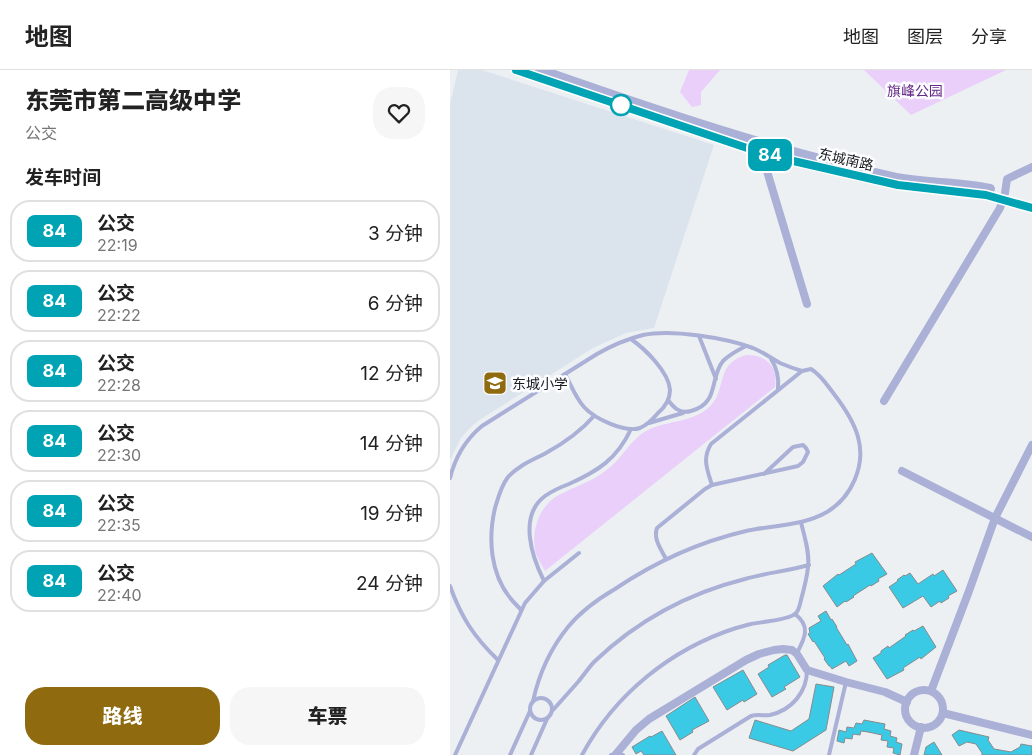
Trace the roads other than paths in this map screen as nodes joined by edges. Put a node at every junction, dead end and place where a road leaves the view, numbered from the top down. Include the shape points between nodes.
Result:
1 (516, 70) edge
2 (540, 70) edge
3 (760, 147) junction
4 (1032, 167) edge
5 (1004, 197) junction
6 (1032, 201) edge
7 (1032, 208) edge
8 (808, 304) dead end
9 (699, 336) junction
10 (631, 339) junction
11 (746, 346) junction
12 (770, 357) junction
13 (802, 371) junction
14 (565, 374) junction
15 (716, 379) junction
16 (778, 389) junction
17 (668, 400) junction
18 (884, 401) dead end
19 (689, 412) junction
20 (594, 416) junction
21 (647, 424) junction
22 (631, 429) junction
23 (1032, 445) edge
24 (902, 471) dead end
25 (764, 474) junction
26 (450, 478) edge
27 (712, 485) junction
28 (995, 518) junction
29 (801, 522) junction
30 (1032, 537) edge
31 (579, 553) dead end
32 (666, 559) junction
33 (808, 566) junction
34 (544, 582) junction
35 (450, 586) edge
36 (521, 610) junction
37 (795, 614) junction
38 (797, 654) junction
39 (498, 660) junction
40 (807, 670) junction
41 (846, 682) junction
42 (931, 691) junction
43 (533, 702) junction
44 (907, 702) junction
45 (553, 710) junction
46 (530, 711) junction
47 (943, 713) junction
48 (547, 719) junction
49 (920, 727) junction
50 (1032, 735) edge
51 (455, 755) edge
52 (510, 755) edge
53 (531, 755) edge
54 (582, 755) edge
55 (617, 755) edge
56 (694, 755) edge
57 (829, 755) edge
58 (914, 755) edge

1 - 3 street, 东城南路
2 - 3 street, 东城南路
3 - 5 street, 东城南路 via 899,178 988,189
3 - 8 street
4 - 5 street via 1007,179
5 - 6 street, 东城南路
5 - 7 street, 东城南路
5 - 18 street
9 - 10 lane via 654,334
9 - 11 lane
9 - 15 lane
10 - 14 lane via 596,354
10 - 17 lane via 654,360 666,378 670,392
11 - 12 lane
11 - 15 lane via 723,362
12 - 13 lane
12 - 16 lane via 776,369
13 - 16 lane
13 - 29 lane via 812,369 818,373 841,403 858,436 861,452 854,482 845,496 826,512
14 - 20 lane via 583,406
14 - 26 lane via 474,433 459,453
15 - 19 lane via 710,397
16 - 27 lane via 711,444 705,465
17 - 19 lane via 676,410
17 - 21 lane
19 - 21 lane
20 - 22 lane
20 - 36 lane via 561,444 523,464 508,478 500,493 491,530 491,547 500,581
21 - 22 lane
22 - 34 lane via 607,462 538,502 531,520 530,544
23 - 28 street
24 - 28 street
25 - 25 lane via 798,466 804,462 808,452 806,448 803,445 793,447
25 - 27 lane
27 - 32 lane via 657,528 656,540
28 - 30 street
28 - 42 street
29 - 32 lane via 727,536
29 - 33 lane
31 - 34 lane
32 - 43 lane via 606,594 569,626 543,667
33 - 37 lane via 806,585
33 - 45 lane via 745,578 654,616 630,631 594,663
34 - 36 lane
35 - 39 lane via 471,630
36 - 39 lane
37 - 38 lane via 805,628 804,641
37 - 54 lane via 723,632 677,654 636,685 593,736
38 - 40 street
38 - 55 street via 792,650 774,650 746,660 648,718
39 - 51 lane
40 - 41 street
40 - 56 lane via 801,694 789,707 772,715 751,716 698,749
41 - 44 street via 885,692
41 - 57 lane
42 - 44 street via 918,691
42 - 47 street via 942,700
43 - 45 lane via 539,698 546,699
43 - 46 lane
44 - 49 street via 908,718
45 - 48 lane
46 - 48 lane via 536,720
46 - 52 lane
47 - 49 street via 930,727
47 - 50 street
48 - 53 lane
49 - 58 street

